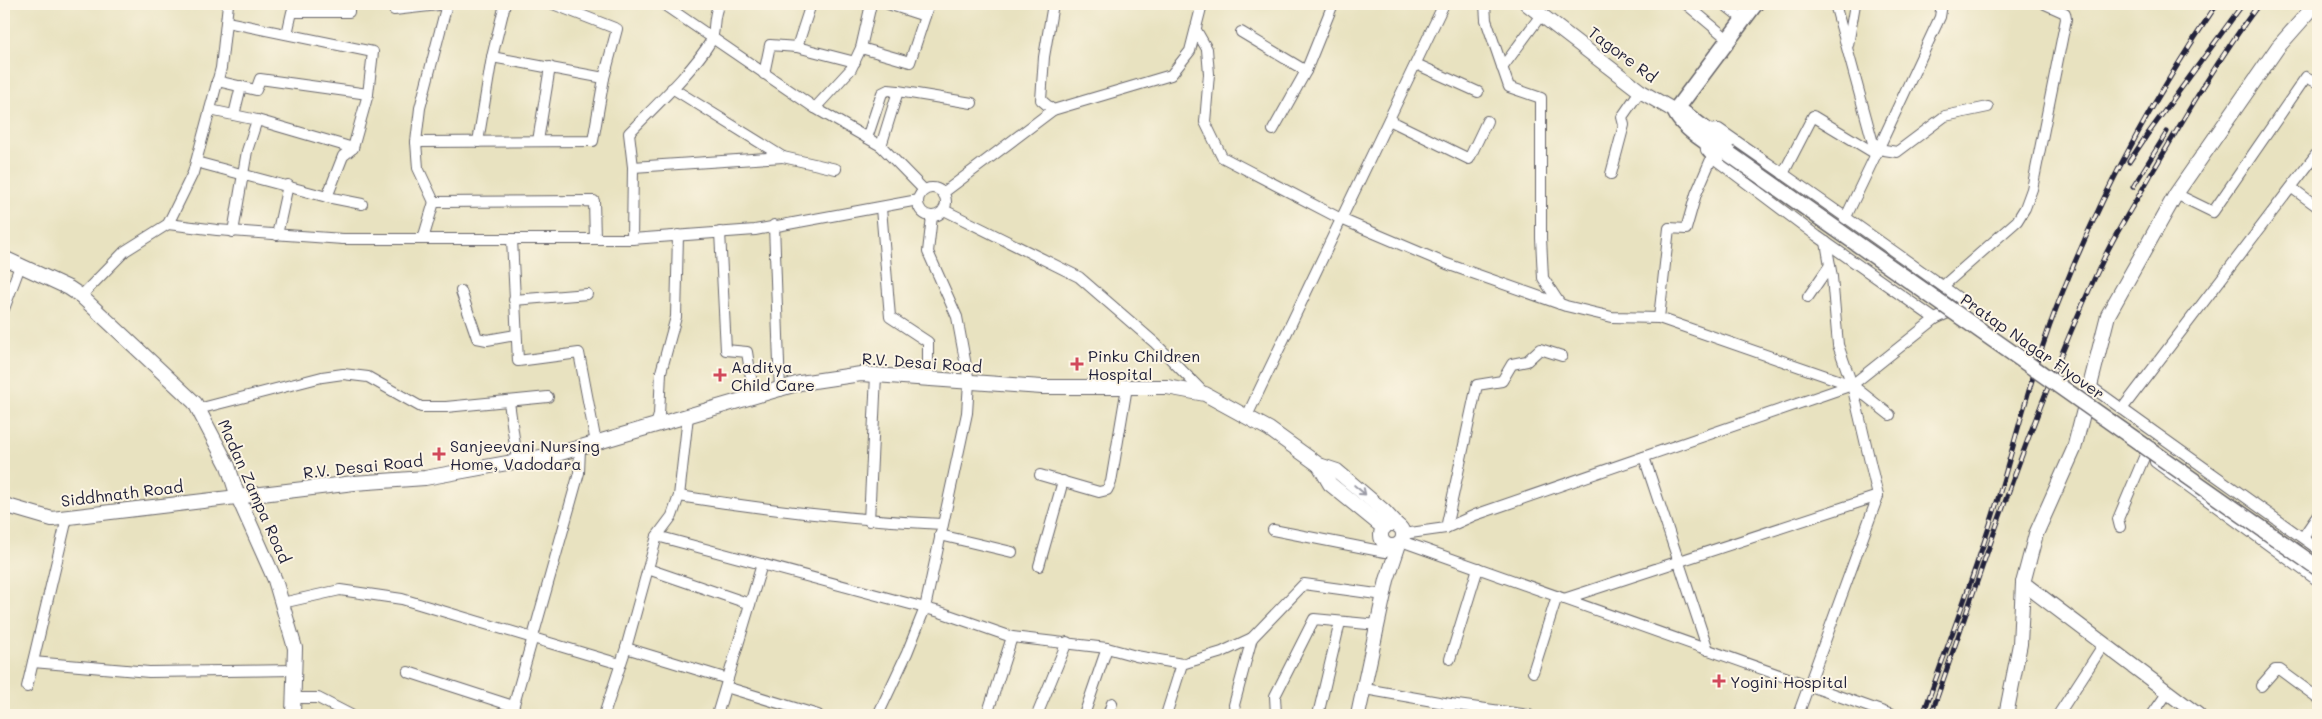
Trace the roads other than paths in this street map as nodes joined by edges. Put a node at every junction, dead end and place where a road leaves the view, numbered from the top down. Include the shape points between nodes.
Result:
1 (228, 4) edge
2 (349, 4) edge
3 (394, 4) edge
4 (447, 4) edge
5 (505, 4) edge
6 (553, 4) edge
7 (663, 4) edge
8 (719, 4) edge
9 (810, 4) edge
10 (871, 4) edge
11 (888, 4) edge
12 (929, 4) edge
13 (1054, 4) edge
14 (1202, 4) edge
15 (1333, 4) edge
16 (1444, 4) edge
17 (1486, 4) edge
18 (1527, 4) edge
19 (1686, 4) edge
20 (1724, 4) edge
21 (1755, 4) edge
22 (1835, 4) edge
23 (1855, 4) edge
24 (1942, 4) edge
25 (2046, 4) edge
26 (2316, 4) edge
27 (1541, 14) junction
28 (925, 16) junction
29 (1744, 20) junction
30 (227, 22) junction
31 (1196, 30) junction
32 (1242, 32) dead end
33 (287, 34) junction
34 (712, 39) junction
35 (1729, 40) junction
36 (797, 47) junction
37 (861, 48) junction
38 (1847, 49) junction
39 (492, 57) junction
40 (855, 62) junction
41 (1416, 64) junction
42 (550, 68) junction
43 (1502, 68) junction
44 (1306, 71) junction
45 (764, 74) junction
46 (604, 78) junction
47 (217, 80) junction
48 (2318, 83) edge
49 (241, 86) junction
50 (672, 88) junction
51 (1640, 90) junction
52 (898, 91) junction
53 (1478, 92) dead end
54 (368, 94) junction
55 (972, 103) dead end
56 (1988, 107) dead end
57 (815, 108) junction
58 (210, 110) junction
59 (1053, 110) junction
60 (1675, 111) junction
61 (234, 115) junction
62 (257, 120) junction
63 (1389, 120) junction
64 (1487, 122) dead end
65 (1273, 130) dead end
66 (867, 138) junction
67 (538, 141) junction
68 (416, 142) junction
69 (478, 142) junction
70 (1710, 142) junction
71 (881, 146) junction
72 (353, 148) junction
73 (1877, 152) junction
74 (2318, 152) edge
75 (783, 157) junction
76 (196, 162) junction
77 (633, 167) junction
78 (836, 169) dead end
79 (244, 174) junction
80 (1611, 174) dead end
81 (1783, 174) junction
82 (288, 185) junction
83 (2292, 188) junction
84 (924, 190) junction
85 (943, 192) junction
86 (2176, 194) junction
87 (327, 197) junction
88 (918, 200) junction
89 (434, 202) junction
90 (362, 204) dead end
91 (2318, 207) edge
92 (880, 208) junction
93 (944, 210) junction
94 (932, 216) junction
95 (1341, 219) junction
96 (1845, 219) junction
97 (168, 224) junction
98 (774, 225) junction
99 (233, 232) junction
100 (720, 232) junction
101 (278, 235) junction
102 (678, 235) junction
103 (423, 239) junction
104 (512, 239) junction
105 (595, 239) junction
106 (632, 239) junction
107 (1826, 242) junction
108 (4, 258) edge
109 (1830, 265) junction
110 (20, 266) junction
111 (1943, 286) junction
112 (462, 290) dead end
113 (587, 294) dead end
114 (81, 296) junction
115 (1808, 296) dead end
116 (514, 300) junction
117 (1560, 304) junction
118 (4, 310) edge
119 (1659, 318) junction
120 (1935, 319) junction
121 (516, 335) junction
122 (1562, 356) dead end
123 (876, 375) junction
124 (928, 379) junction
125 (969, 382) junction
126 (1852, 385) junction
127 (2090, 386) junction
128 (1127, 387) junction
129 (780, 391) junction
130 (1205, 394) junction
131 (548, 397) dead end
132 (754, 397) junction
133 (508, 402) junction
134 (198, 409) junction
135 (2122, 409) junction
136 (2084, 412) junction
137 (1890, 415) dead end
138 (688, 416) junction
139 (1247, 416) junction
140 (656, 425) junction
141 (596, 443) junction
142 (580, 448) junction
143 (2145, 455) junction
144 (1644, 457) junction
145 (517, 460) junction
146 (1040, 475) dead end
147 (1063, 481) junction
148 (679, 496) junction
149 (1878, 496) junction
150 (242, 497) junction
151 (4, 506) edge
152 (2318, 515) edge
153 (67, 518) junction
154 (869, 521) junction
155 (2120, 527) dead end
156 (1446, 528) junction
157 (941, 529) junction
158 (1273, 530) dead end
159 (656, 536) junction
160 (2303, 537) junction
161 (1393, 538) junction
162 (2318, 549) edge
163 (1012, 552) dead end
164 (1678, 563) junction
165 (762, 564) junction
166 (1039, 566) dead end
167 (1478, 568) junction
168 (2318, 568) edge
169 (648, 570) junction
170 (2318, 581) edge
171 (2023, 583) junction
172 (1384, 595) junction
173 (1561, 598) junction
174 (282, 603) junction
175 (750, 604) junction
176 (924, 608) junction
177 (1340, 622) junction
178 (1378, 625) junction
179 (534, 637) junction
180 (1012, 637) junction
181 (1252, 638) junction
182 (1067, 642) junction
183 (2104, 644) junction
184 (626, 648) junction
185 (1107, 648) junction
186 (1708, 650) junction
187 (1450, 659) dead end
188 (33, 662) junction
189 (620, 664) junction
190 (1182, 664) junction
191 (295, 670) junction
192 (408, 672) dead end
193 (1533, 672) dead end
194 (727, 683) junction
195 (1810, 686) junction
196 (2261, 686) dead end
197 (27, 687) dead end
198 (1365, 689) junction
199 (2168, 692) junction
200 (294, 698) junction
201 (2318, 698) edge
202 (1112, 702) dead end
203 (1450, 704) junction
204 (512, 711) edge
205 (293, 715) edge
206 (351, 715) edge
207 (604, 715) edge
208 (717, 715) edge
209 (818, 715) edge
210 (878, 715) edge
211 (987, 715) edge
212 (1037, 715) edge
213 (1084, 715) edge
214 (1108, 715) edge
215 (1166, 715) edge
216 (1236, 715) edge
217 (1276, 715) edge
218 (1318, 715) edge
219 (1358, 715) edge
220 (1447, 715) edge
221 (1529, 715) edge
222 (1798, 715) edge
223 (1888, 715) edge
224 (2006, 715) edge
225 (2058, 715) edge
226 (2152, 715) edge
227 (2198, 715) edge

1 - 30 street
2 - 33 street via 349,12 292,12
3 - 4 street via 394,10
4 - 68 street via 420,108
5 - 39 street
6 - 46 street via 617,29
7 - 34 street
8 - 34 street via 714,13
9 - 36 street
10 - 37 street
11 - 28 street
12 - 28 street
13 - 59 street via 1044,57 1041,100
14 - 31 street
15 - 44 street
16 - 41 street
17 - 43 street via 1486,20
18 - 27 street, Tagore Rd
19 - 35 street
20 - 29 street
21 - 29 main road
22 - 38 street
23 - 38 street
24 - 73 street via 1940,17
25 - 111 street via 2064,13 2066,19 2032,190 2016,221
26 - 86 street via 2278,47
27 - 43 street
27 - 51 street, Tagore Rd
28 - 37 street via 910,62
29 - 35 main road
30 - 33 street
30 - 47 street
31 - 59 street via 1190,51 1172,75
31 - 95 street via 1207,49 1209,74 1205,122 1222,157
32 - 44 street
33 - 54 street via 373,52
34 - 45 street
34 - 50 street
35 - 60 main road
36 - 40 street
36 - 45 street via 770,45
37 - 40 street
38 - 73 street
39 - 42 street
39 - 69 street
40 - 57 street
41 - 53 street
41 - 63 street
42 - 46 street
42 - 67 street
43 - 117 street via 1508,87 1540,98 1543,278
44 - 65 street
45 - 57 street
46 - 67 street via 594,140
47 - 49 street
47 - 58 street
48 - 86 street via 2306,77 2214,212
49 - 54 street via 256,90 260,78
49 - 61 street
50 - 75 street
50 - 77 street via 629,133
51 - 60 street, Tagore Rd
51 - 80 street via 1622,117 1624,125
52 - 55 street
52 - 66 street via 882,93
52 - 71 street
54 - 72 street
56 - 73 street via 1945,116 1897,152
57 - 66 street
58 - 61 street
58 - 76 street
59 - 85 street
60 - 70 main road, Pratap Nagar Flyover via 1678,118
61 - 62 street
62 - 72 street
62 - 79 street
63 - 64 street via 1469,159
63 - 95 street
66 - 71 street
67 - 69 street
68 - 69 street
68 - 89 street via 418,168
70 - 81 street via 1719,129
70 - 107 street
70 - 119 street via 1686,229 1669,228
70 - 168 main road, Pratap Nagar Flyover, bridge
71 - 84 street
72 - 87 street via 343,156
73 - 81 street via 1813,116
73 - 96 street
74 - 83 street
75 - 77 street
75 - 78 street
76 - 79 street
76 - 97 street
77 - 106 street
79 - 82 street
79 - 99 street
81 - 96 street
82 - 87 street
82 - 101 street
83 - 91 street
83 - 135 street
84 - 85 street via 935,188
84 - 88 street
85 - 93 street
86 - 127 street via 2108,315
87 - 90 street
88 - 92 street
88 - 94 street via 920,209
89 - 103 street
89 - 105 street via 594,201
92 - 98 street
92 - 124 street via 890,317 928,342
93 - 94 street
93 - 130 street via 1079,277 1155,343
94 - 125 street via 928,252 957,317
95 - 117 street via 1447,264
95 - 139 street
96 - 111 street
97 - 99 street
97 - 114 street via 125,251
98 - 100 street via 755,230
98 - 129 street
99 - 101 street
100 - 102 street
100 - 132 street via 726,350 748,352
101 - 103 street
102 - 106 street
102 - 140 street via 676,317 662,372
103 - 104 street
104 - 105 street
104 - 116 street
105 - 106 street
107 - 109 street
107 - 120 street
108 - 110 street, Madan Zampa Road
109 - 115 street
109 - 126 street via 1838,345
110 - 114 street, Madan Zampa Road
110 - 118 street
111 - 120 street via 1967,304
112 - 121 street via 477,338
113 - 116 street
114 - 134 street, Madan Zampa Road
116 - 121 street
117 - 119 street via 1612,317
119 - 126 street
120 - 126 street
121 - 141 street via 518,361 579,353
122 - 156 street via 1540,349 1527,361 1512,364 1502,381 1477,385
123 - 124 street, R.V. Desai Road
123 - 129 street, R.V. Desai Road via 861,374 800,383
123 - 154 street
124 - 125 street, R.V. Desai Road
125 - 128 street, R.V. Desai Road via 1042,387
125 - 157 street via 967,413
126 - 137 street
126 - 144 street
126 - 149 street
127 - 135 street
127 - 136 street
128 - 130 street, R.V. Desai Road via 1167,387
128 - 147 street via 1107,490 1099,492
129 - 132 street, R.V. Desai Road
130 - 139 street, R.V. Desai Road
131 - 133 street
132 - 138 street, R.V. Desai Road
133 - 134 street via 421,407 368,376 343,374
133 - 145 street
134 - 150 street, Madan Zampa Road
135 - 160 street
136 - 143 street
136 - 171 street via 2074,449 2036,534
138 - 140 street, R.V. Desai Road
138 - 148 street
139 - 161 street, R.V. Desai Road via 1319,465 1337,471 1383,510
140 - 141 street, R.V. Desai Road
141 - 142 street, R.V. Desai Road
142 - 145 street, R.V. Desai Road
142 - 179 street via 579,473
143 - 155 street via 2118,519
143 - 170 street
144 - 156 street
144 - 164 street
145 - 150 street, R.V. Desai Road via 425,478
146 - 147 street
147 - 166 street
148 - 154 street
148 - 159 street via 672,516
149 - 164 street
149 - 195 street
150 - 153 street, Siddhnath Road
150 - 174 street, Madan Zampa Road
151 - 153 street, Siddhnath Road via 52,519
152 - 160 street
153 - 188 street
154 - 157 street
156 - 161 street
157 - 163 street
157 - 176 street
158 - 161 street
159 - 165 street
159 - 169 street
160 - 162 street
161 - 167 street
161 - 172 street
164 - 173 street
164 - 186 street
165 - 175 street
165 - 176 street
167 - 173 street
167 - 187 street
169 - 175 street
169 - 184 street
171 - 183 street
171 - 224 street via 2020,644
172 - 178 street
172 - 181 street via 1304,584
173 - 186 street
173 - 193 street
174 - 179 street via 340,590 393,598
174 - 191 street, Madan Zampa Road via 295,648
175 - 194 street
176 - 180 street
176 - 210 street via 907,654
177 - 178 street
177 - 217 street via 1314,619 1274,696
177 - 218 street
178 - 198 street
179 - 189 street
179 - 204 street
180 - 182 street
180 - 211 street
181 - 190 street via 1222,652
181 - 216 street via 1234,705
182 - 185 street
182 - 212 street
183 - 199 street
183 - 225 street
184 - 189 street
184 - 194 street
185 - 190 street
185 - 213 street
186 - 195 street
188 - 191 street via 149,672
188 - 197 street
189 - 207 street
190 - 215 street
191 - 200 street, Madan Zampa Road
192 - 204 street
194 - 208 street
194 - 209 street
195 - 222 street
195 - 223 street
196 - 201 street via 2275,670 2280,670
198 - 203 street
198 - 219 street
199 - 226 street
199 - 227 street
200 - 205 street, Madan Zampa Road
200 - 206 street via 318,698
202 - 214 street
203 - 220 street
203 - 221 street

